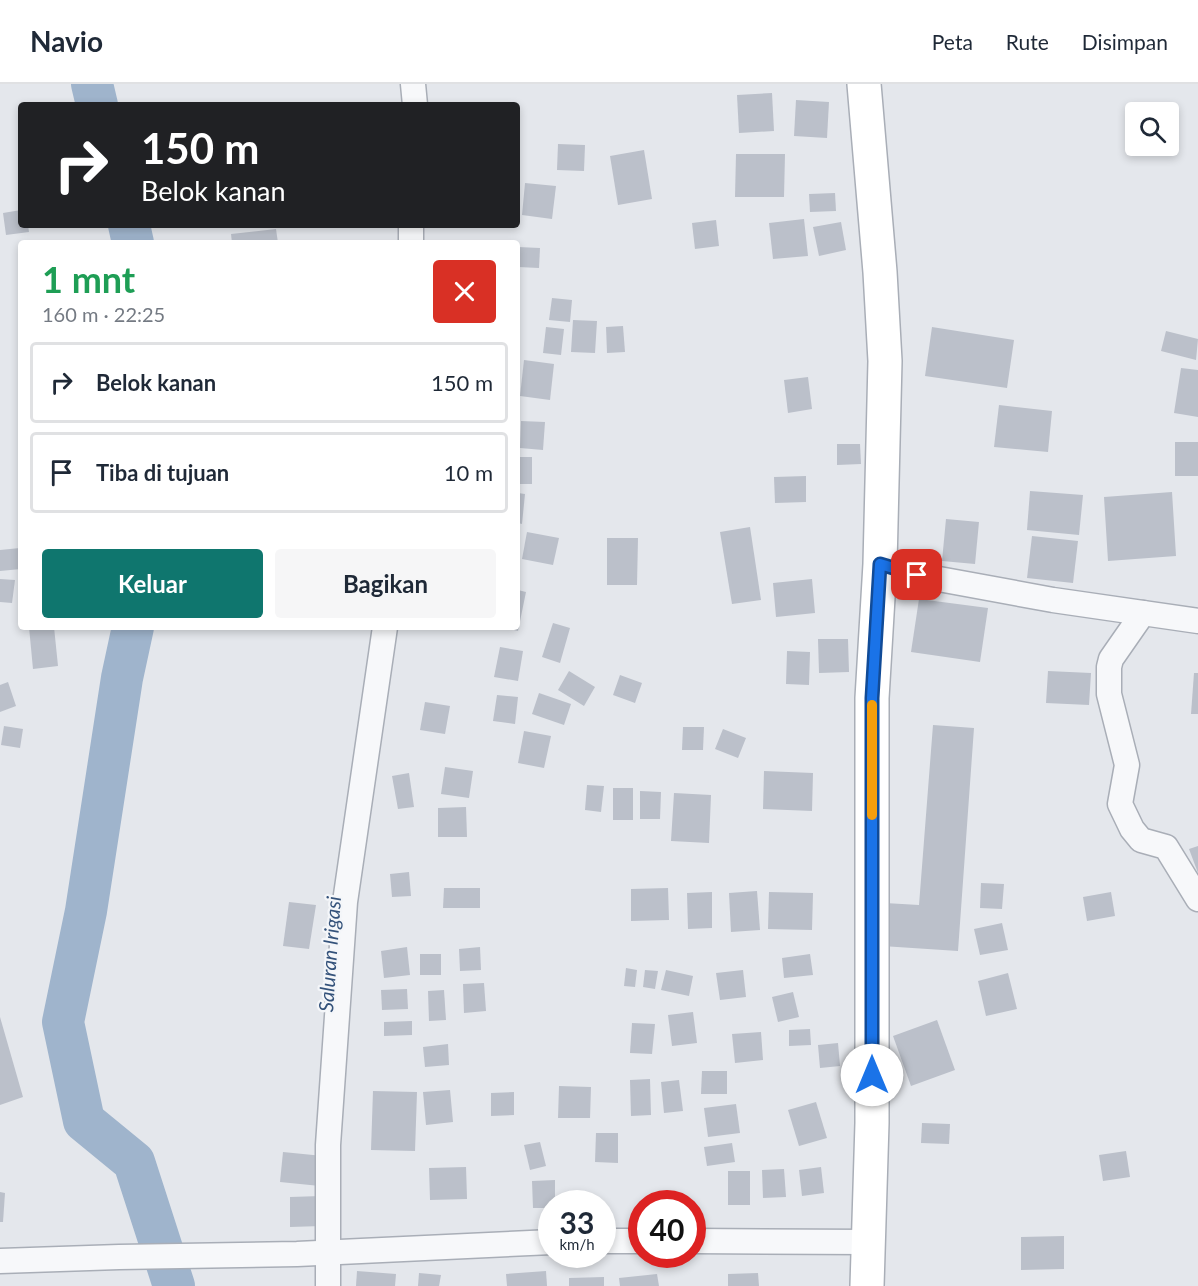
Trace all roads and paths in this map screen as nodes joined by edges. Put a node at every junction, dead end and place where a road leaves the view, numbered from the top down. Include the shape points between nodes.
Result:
1 (413, 84) edge
2 (864, 84) edge
3 (415, 102) edge
4 (880, 564) junction
5 (1143, 613) junction
6 (1198, 621) edge
7 (385, 630) edge
8 (1198, 898) edge
9 (706, 1241) edge
10 (868, 1242) junction
11 (538, 1243) edge
12 (330, 1252) junction
13 (0, 1261) edge
14 (328, 1286) edge
15 (867, 1286) edge

1 - 3 street
2 - 4 street via 885,361
4 - 5 street via 917,575
4 - 10 street via 872,698 873,1122
5 - 6 street
5 - 8 street via 1109,667 1109,694 1127,765 1120,804 1141,840 1166,847
7 - 12 street via 345,902 328,1145
9 - 10 street
10 - 15 street
11 - 12 street
12 - 13 street
12 - 14 street

